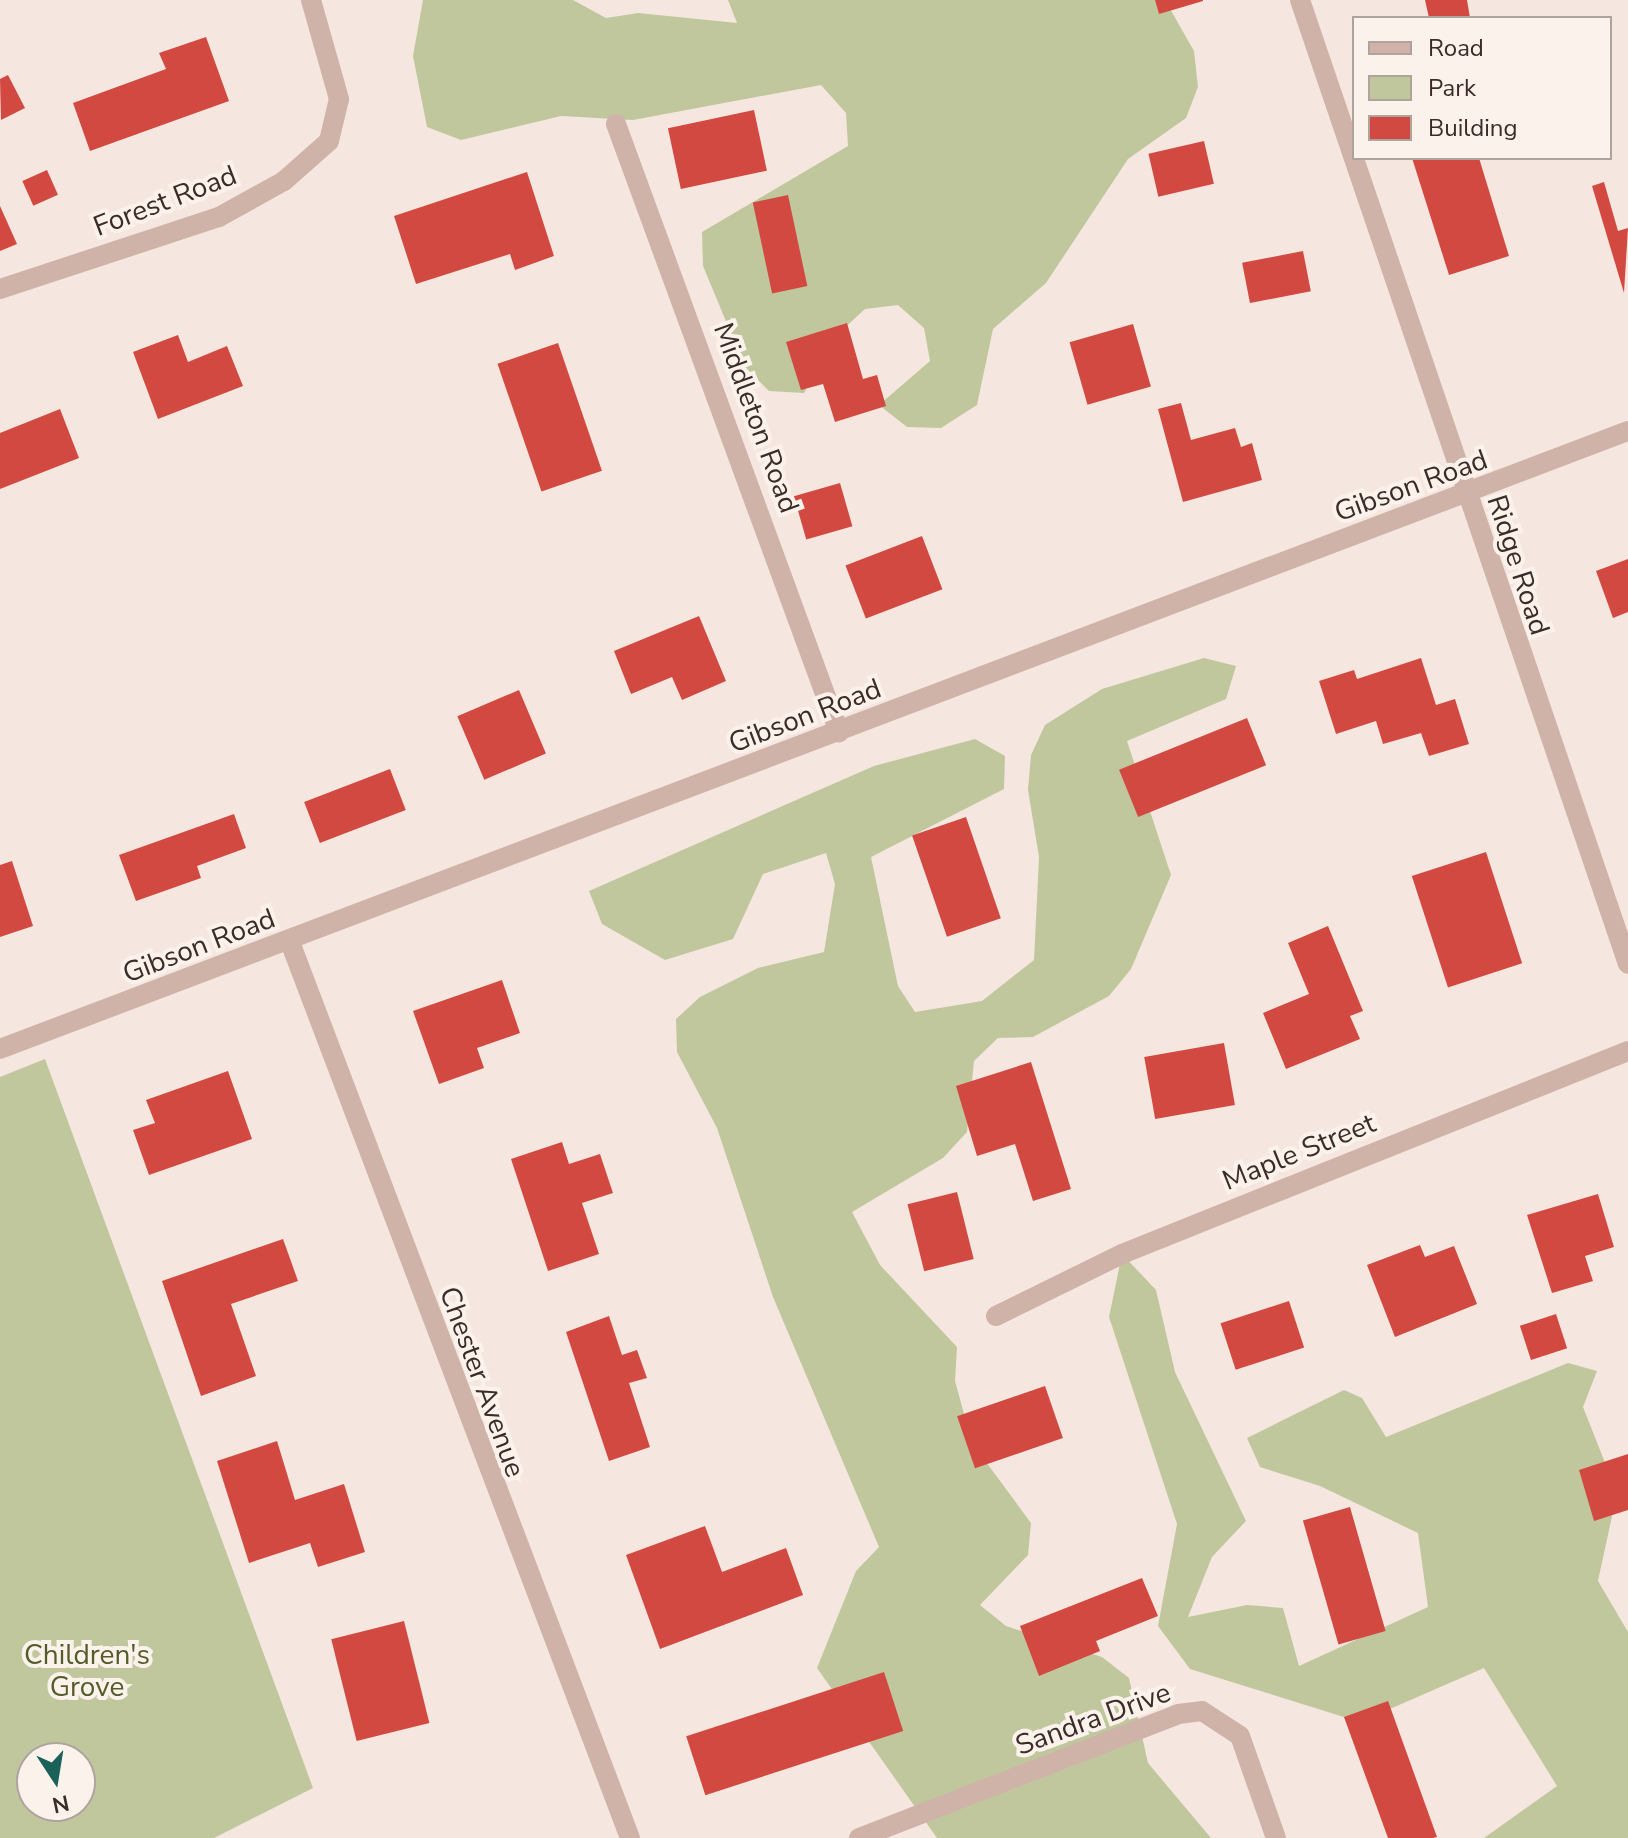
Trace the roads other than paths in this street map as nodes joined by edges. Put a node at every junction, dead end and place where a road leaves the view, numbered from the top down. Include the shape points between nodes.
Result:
1 (311, 0) edge
2 (1300, 0) edge
3 (616, 124) dead end
4 (1352, 155) edge
5 (1354, 160) edge
6 (0, 289) edge
7 (1628, 431) edge
8 (1465, 493) junction
9 (839, 732) junction
10 (290, 942) junction
11 (1628, 964) edge
12 (0, 1049) edge
13 (1628, 1051) edge
14 (996, 1316) dead end
15 (630, 1838) edge
16 (859, 1838) edge
17 (1276, 1838) edge

1 - 6 street, Forest Road via 339,99 333,135 284,181 219,217
2 - 4 street, Ridge Road
3 - 9 street, Middleton Road
5 - 8 street, Ridge Road
7 - 8 street, Gibson Road
8 - 9 street, Gibson Road
8 - 11 street, Ridge Road
9 - 10 street, Gibson Road
10 - 12 street, Gibson Road
10 - 15 street, Chester Avenue
13 - 14 street, Maple Street via 1122,1254
16 - 17 street, Sandra Drive via 1178,1714 1202,1711 1240,1736

